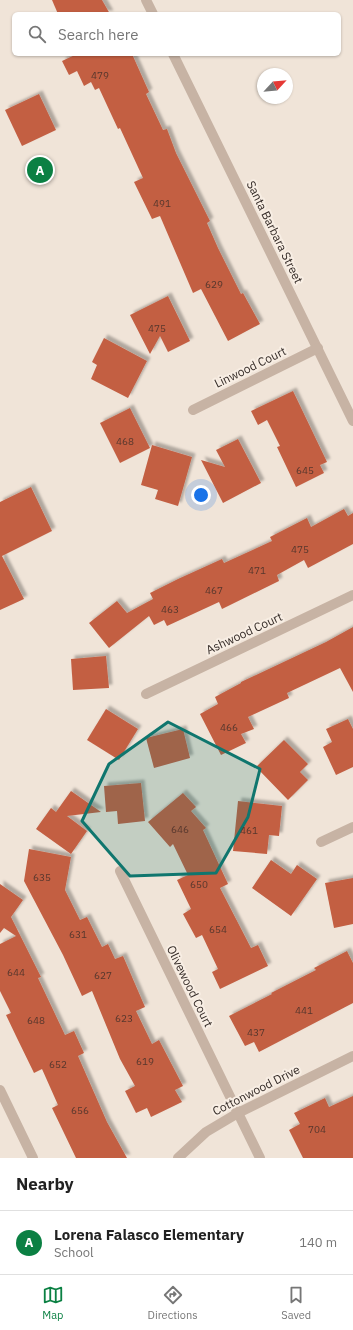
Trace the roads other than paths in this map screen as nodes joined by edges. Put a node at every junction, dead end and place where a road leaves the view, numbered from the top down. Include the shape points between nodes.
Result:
1 (146, 0) edge
2 (152, 12) edge
3 (174, 56) edge
4 (318, 348) junction
5 (193, 410) dead end
6 (353, 421) edge
7 (353, 595) edge
8 (146, 694) dead end
9 (353, 827) edge
10 (320, 842) dead end
11 (120, 871) dead end
12 (353, 1056) edge
13 (0, 1090) edge
14 (238, 1113) junction
15 (33, 1158) edge
16 (178, 1158) edge
17 (260, 1158) edge

1 - 2 street
3 - 4 street, Santa Barbara Street
4 - 5 street, Linwood Court
4 - 6 street, Santa Barbara Street
7 - 8 street, Ashwood Court
9 - 10 street
11 - 14 street, Olivewood Court
12 - 14 street, Cottonwood Drive
13 - 15 street
14 - 16 street, Cottonwood Drive via 206,1132
14 - 17 street, Olivewood Court

